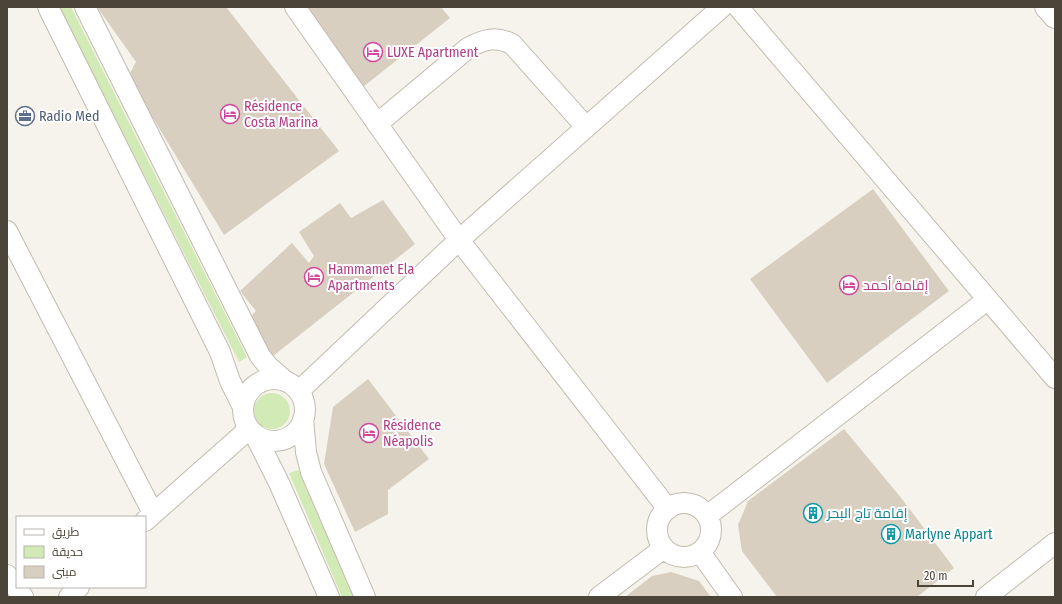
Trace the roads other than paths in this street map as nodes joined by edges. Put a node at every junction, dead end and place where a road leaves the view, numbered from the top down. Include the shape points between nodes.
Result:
1 (48, 7) edge
2 (85, 7) edge
3 (295, 7) edge
4 (722, 7) edge
5 (738, 7) edge
6 (1046, 7) edge
7 (1055, 17) edge
8 (377, 124) junction
9 (586, 127) junction
10 (7, 231) edge
11 (459, 240) junction
12 (987, 300) junction
13 (1055, 378) edge
14 (291, 386) junction
15 (243, 407) junction
16 (303, 419) junction
17 (251, 431) junction
18 (668, 509) junction
19 (707, 516) junction
20 (149, 517) edge
21 (1055, 543) edge
22 (664, 548) junction
23 (700, 552) junction
24 (7, 576) edge
25 (16, 588) edge
26 (16, 588) edge
27 (78, 588) edge
28 (23, 597) edge
29 (69, 597) edge
30 (329, 597) edge
31 (365, 597) edge
32 (599, 597) edge
33 (732, 597) edge
34 (986, 597) edge

1 - 15 street via 220,352 230,382
2 - 14 street via 256,349 268,366
3 - 8 street
4 - 9 street
5 - 12 street
6 - 7 street
8 - 9 street via 468,48 492,38 503,39 512,44
8 - 11 street
9 - 11 street
10 - 20 street
11 - 14 street
11 - 18 street
12 - 13 street
12 - 19 street
14 - 15 street via 272,379 262,381 246,396
14 - 16 street via 303,400
15 - 17 street via 243,414
16 - 17 street via 297,430 288,437 276,440 264,439
16 - 31 street via 311,472
17 - 20 street
17 - 30 street via 279,483
18 - 19 street via 678,504 689,504 700,508
18 - 22 street via 661,517 658,528
19 - 23 street via 711,533 708,544
21 - 34 street
22 - 23 street via 678,556 690,557
22 - 32 street
23 - 33 street
24 - 25 street
26 - 28 street
27 - 29 street

